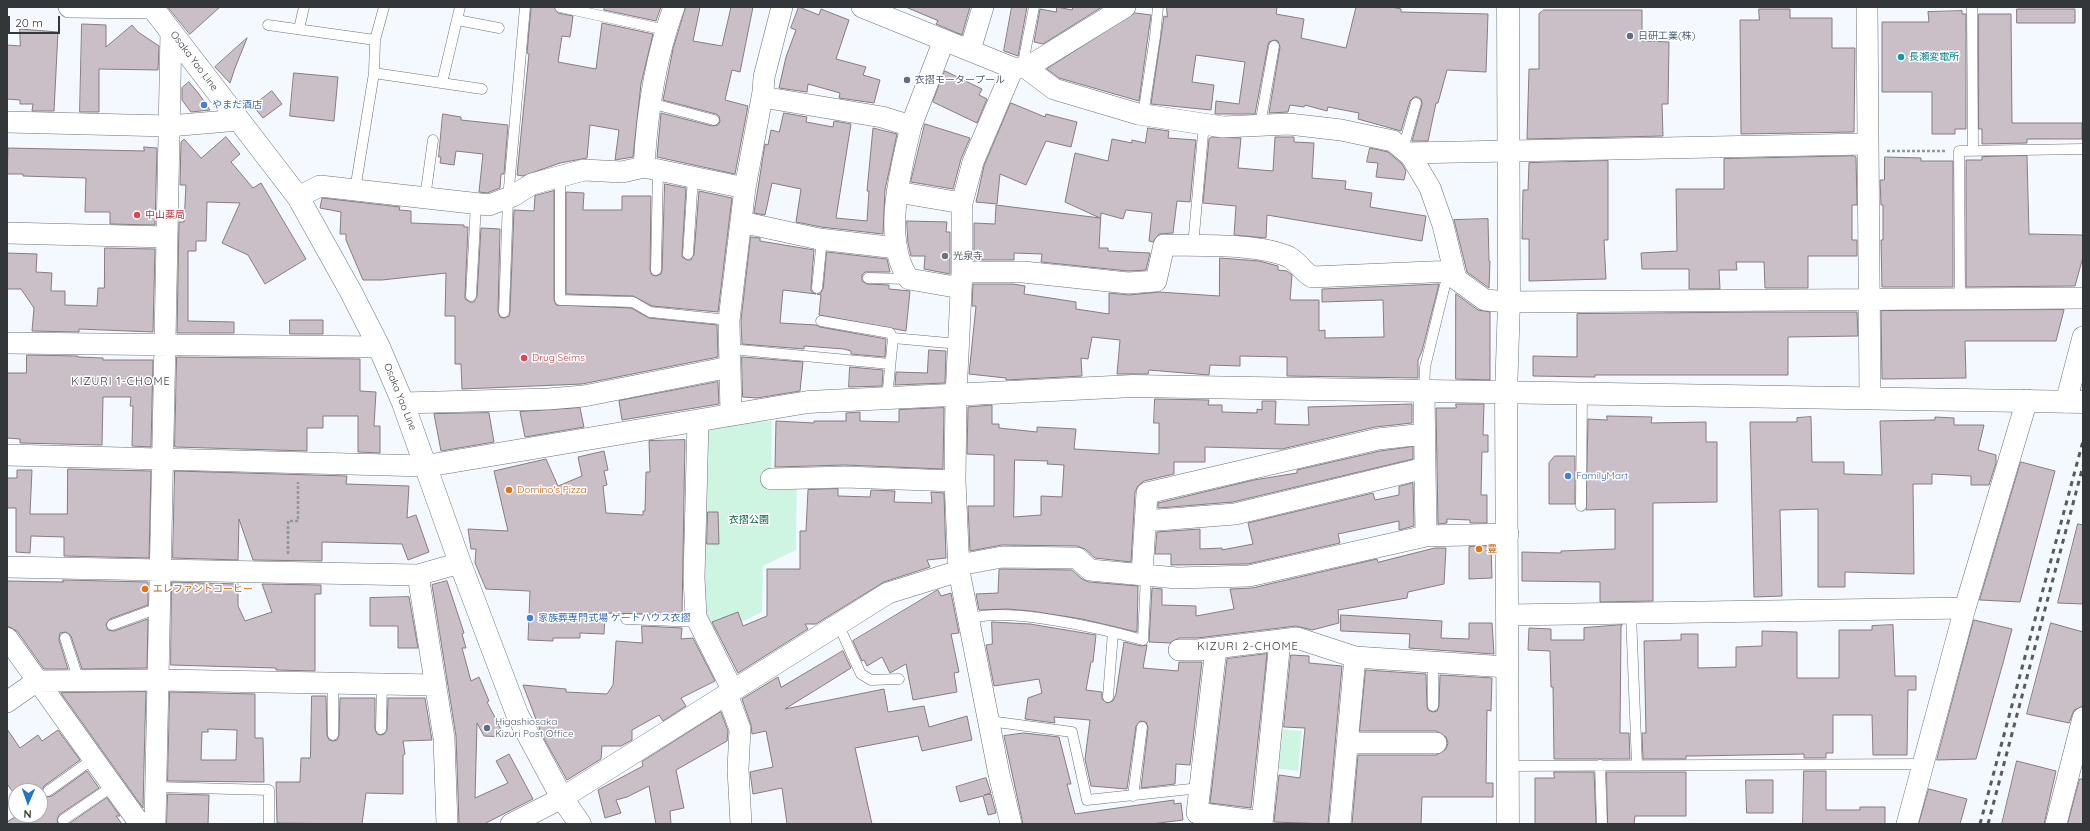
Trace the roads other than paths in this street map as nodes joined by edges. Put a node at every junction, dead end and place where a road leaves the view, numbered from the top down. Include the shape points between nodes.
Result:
1 (69, 7) edge
2 (304, 7) edge
3 (384, 7) edge
4 (460, 7) edge
5 (525, 7) edge
6 (560, 7) edge
7 (674, 7) edge
8 (782, 7) edge
9 (862, 7) edge
10 (983, 7) edge
11 (1034, 7) edge
12 (1125, 7) edge
13 (1158, 7) edge
14 (1508, 7) edge
15 (1867, 7) edge
16 (1972, 7) edge
17 (156, 9) edge
18 (457, 20) junction
19 (268, 26) dead end
20 (499, 28) dead end
21 (299, 29) junction
22 (666, 30) junction
23 (171, 32) junction
24 (375, 40) junction
25 (944, 40) junction
26 (1274, 46) dead end
27 (970, 50) junction
28 (1020, 68) junction
29 (374, 73) junction
30 (442, 83) junction
31 (482, 89) dead end
32 (762, 97) junction
33 (650, 103) junction
34 (1416, 103) dead end
35 (1143, 114) junction
36 (239, 120) junction
37 (714, 120) dead end
38 (7, 122) edge
39 (1204, 123) junction
40 (1260, 125) junction
41 (169, 126) junction
42 (911, 126) junction
43 (433, 140) dead end
44 (1868, 147) junction
45 (2083, 149) edge
46 (1973, 150) junction
47 (1406, 151) junction
48 (1508, 151) junction
49 (651, 168) junction
50 (560, 176) junction
51 (693, 177) junction
52 (745, 188) junction
53 (355, 190) junction
54 (897, 192) junction
55 (298, 197) junction
56 (425, 198) junction
57 (508, 198) junction
58 (962, 203) junction
59 (476, 204) junction
60 (741, 222) junction
61 (7, 233) edge
62 (167, 237) junction
63 (822, 239) junction
64 (1193, 246) junction
65 (897, 248) junction
66 (688, 254) dead end
67 (656, 270) dead end
68 (1454, 271) junction
69 (868, 278) dead end
70 (909, 279) junction
71 (962, 280) junction
72 (817, 288) dead end
73 (471, 296) dead end
74 (2083, 298) edge
75 (1869, 299) junction
76 (1960, 299) junction
77 (1509, 302) junction
78 (504, 312) dead end
79 (729, 320) junction
80 (821, 321) dead end
81 (2083, 337) edge
82 (893, 338) junction
83 (7, 343) edge
84 (959, 344) junction
85 (164, 346) junction
86 (379, 347) junction
87 (730, 358) junction
88 (890, 364) junction
89 (1424, 392) junction
90 (1506, 394) junction
91 (956, 395) junction
92 (1582, 395) junction
93 (887, 398) junction
94 (1870, 398) junction
95 (2027, 400) junction
96 (2075, 402) edge
97 (403, 403) junction
98 (731, 414) junction
99 (698, 422) junction
100 (1425, 434) junction
101 (7, 455) edge
102 (163, 458) junction
103 (426, 466) junction
104 (1425, 468) junction
105 (771, 479) dead end
106 (955, 481) junction
107 (1581, 506) dead end
108 (1144, 521) junction
109 (1508, 534) junction
110 (1426, 536) junction
111 (460, 563) junction
112 (7, 566) edge
113 (959, 568) junction
114 (162, 570) junction
115 (418, 575) junction
116 (1144, 575) junction
117 (161, 607) junction
118 (1965, 608) junction
119 (1631, 614) junction
120 (1507, 615) junction
121 (626, 619) dead end
122 (969, 619) junction
123 (699, 622) junction
124 (838, 624) junction
125 (112, 625) dead end
126 (1113, 632) junction
127 (7, 638) edge
128 (65, 638) dead end
129 (1280, 640) junction
130 (1216, 648) junction
131 (1179, 650) dead end
132 (1355, 657) junction
133 (1433, 662) junction
134 (1507, 666) junction
135 (899, 679) dead end
136 (160, 680) junction
137 (37, 681) junction
138 (79, 681) junction
139 (333, 683) junction
140 (382, 684) junction
141 (436, 685) junction
142 (730, 692) junction
143 (1108, 697) dead end
144 (7, 702) edge
145 (1433, 706) dead end
146 (2083, 718) edge
147 (988, 720) junction
148 (1142, 727) dead end
149 (380, 729) dead end
150 (333, 735) dead end
151 (1347, 743) junction
152 (1436, 743) dead end
153 (93, 759) junction
154 (2077, 760) edge
155 (1923, 764) junction
156 (1600, 765) junction
157 (1636, 765) junction
158 (1508, 766) junction
159 (113, 786) junction
160 (156, 787) junction
161 (1200, 788) junction
162 (48, 791) dead end
163 (1132, 796) junction
164 (562, 798) junction
165 (63, 820) dead end
166 (1262, 823) edge
167 (140, 824) edge
168 (156, 824) edge
169 (269, 824) edge
170 (447, 824) edge
171 (511, 824) edge
172 (580, 824) edge
173 (741, 824) edge
174 (1012, 824) edge
175 (1340, 824) edge
176 (1508, 824) edge
177 (1602, 824) edge
178 (1907, 824) edge
179 (2056, 824) edge

1 - 17 street
2 - 21 lane
3 - 24 lane
4 - 18 lane
5 - 57 lane
6 - 22 lane
7 - 22 street
8 - 32 street via 764,77
9 - 25 street
10 - 27 street
11 - 28 lane
12 - 28 street
13 - 35 lane
14 - 48 street
15 - 44 street
16 - 46 lane
17 - 23 street, Osaka Yao Line
18 - 20 lane
18 - 30 lane
19 - 21 lane
21 - 24 lane
22 - 33 street
23 - 36 street, Osaka Yao Line
23 - 41 street
24 - 29 lane
25 - 27 street
25 - 42 street
26 - 40 lane
27 - 28 street
28 - 35 street via 1054,89
28 - 58 street via 973,162
29 - 30 lane
29 - 53 lane
30 - 31 lane
32 - 42 street via 882,117
32 - 52 street
33 - 37 lane
33 - 49 street via 646,129
34 - 47 lane
35 - 39 street
36 - 41 street
36 - 55 street, Osaka Yao Line
38 - 41 street
39 - 40 street via 1223,127
39 - 64 lane
40 - 47 street via 1288,124 1341,130 1393,141
41 - 62 street
42 - 54 street
43 - 56 lane
44 - 48 street
44 - 75 street
45 - 46 lane
46 - 76 lane via 1959,151
47 - 48 street
47 - 68 street via 1430,188 1443,224
48 - 77 street
49 - 50 street via 622,172 584,170
49 - 51 street
49 - 67 lane
50 - 57 street via 532,184
50 - 79 lane via 560,300 633,302 650,312
51 - 52 street
51 - 66 lane
52 - 60 street
53 - 55 street via 320,186
53 - 56 street
54 - 58 street
54 - 65 street
55 - 86 street, Osaka Yao Line
56 - 59 street
57 - 59 street via 489,205
57 - 78 lane
58 - 71 street
59 - 73 lane
60 - 63 street
60 - 79 street
61 - 62 street
62 - 85 street
63 - 65 street
63 - 72 lane
64 - 68 street via 1276,252 1291,258 1312,277
64 - 71 street via 1164,245 1156,280 1128,283 1023,272
65 - 70 street via 901,269
68 - 77 street via 1456,279 1485,300
68 - 89 lane via 1445,285 1425,367
69 - 70 lane
70 - 71 street
71 - 84 street
74 - 76 street
75 - 76 street
75 - 77 street
75 - 94 street
77 - 90 street
79 - 87 street
80 - 82 lane via 890,333
81 - 96 street
82 - 84 lane
82 - 88 lane
83 - 85 street
84 - 91 street
85 - 86 street
85 - 102 street
86 - 97 street, Osaka Yao Line
87 - 88 lane
87 - 97 street via 584,396
87 - 98 street
88 - 93 lane
89 - 90 street
89 - 91 street via 1133,386
89 - 100 street
90 - 92 street
90 - 109 street
91 - 93 street
91 - 106 street
92 - 94 street
92 - 107 lane
93 - 98 street via 808,402
94 - 95 street
95 - 96 street
95 - 118 street
97 - 103 street, Osaka Yao Line
98 - 99 street
99 - 103 street
99 - 123 street via 694,578 696,616
100 - 104 street
100 - 108 street via 1378,438 1147,493
101 - 102 street
102 - 103 street
102 - 114 street
103 - 111 street, Osaka Yao Line
104 - 108 street via 1235,514
104 - 110 street
105 - 106 street via 845,477
106 - 113 street
108 - 116 street
109 - 110 street
109 - 120 street
110 - 116 street via 1249,576 1178,578
111 - 115 street
111 - 164 street, Osaka Yao Line via 517,714
112 - 114 street
113 - 116 street via 1002,557 1077,558 1090,570
113 - 122 street
113 - 124 street via 888,593
114 - 115 street
114 - 117 street
115 - 141 street
116 - 126 lane via 1143,640
117 - 125 lane
117 - 136 street
118 - 119 street
118 - 155 street
119 - 120 street
119 - 157 lane
120 - 134 street
121 - 123 lane
122 - 126 lane via 995,614
122 - 147 street
123 - 142 street
124 - 135 lane via 861,674 871,680
124 - 142 street
126 - 143 lane
127 - 137 street
128 - 138 lane
129 - 130 street
129 - 132 street via 1297,638
129 - 166 street
130 - 131 street
130 - 161 street
132 - 133 street
132 - 151 street
133 - 134 street
133 - 145 lane
134 - 158 street
136 - 138 street
136 - 139 street
136 - 160 street
137 - 138 street
137 - 144 street
137 - 153 street
139 - 140 street
139 - 150 lane
140 - 141 street
140 - 149 lane
141 - 170 street via 444,738
142 - 164 street
142 - 173 street via 740,729 738,769
146 - 154 street
147 - 163 lane via 1072,732 1087,800
147 - 174 street
148 - 163 lane
151 - 152 street
151 - 175 street
153 - 159 street
153 - 162 lane
154 - 179 street
155 - 157 lane
155 - 178 street
156 - 157 lane
156 - 158 lane
156 - 177 lane
158 - 176 street
159 - 165 lane
159 - 167 street
160 - 168 street
160 - 169 lane via 269,790
161 - 163 lane
161 - 166 street via 1197,814
164 - 171 street
164 - 172 street, Osaka Yao Line

